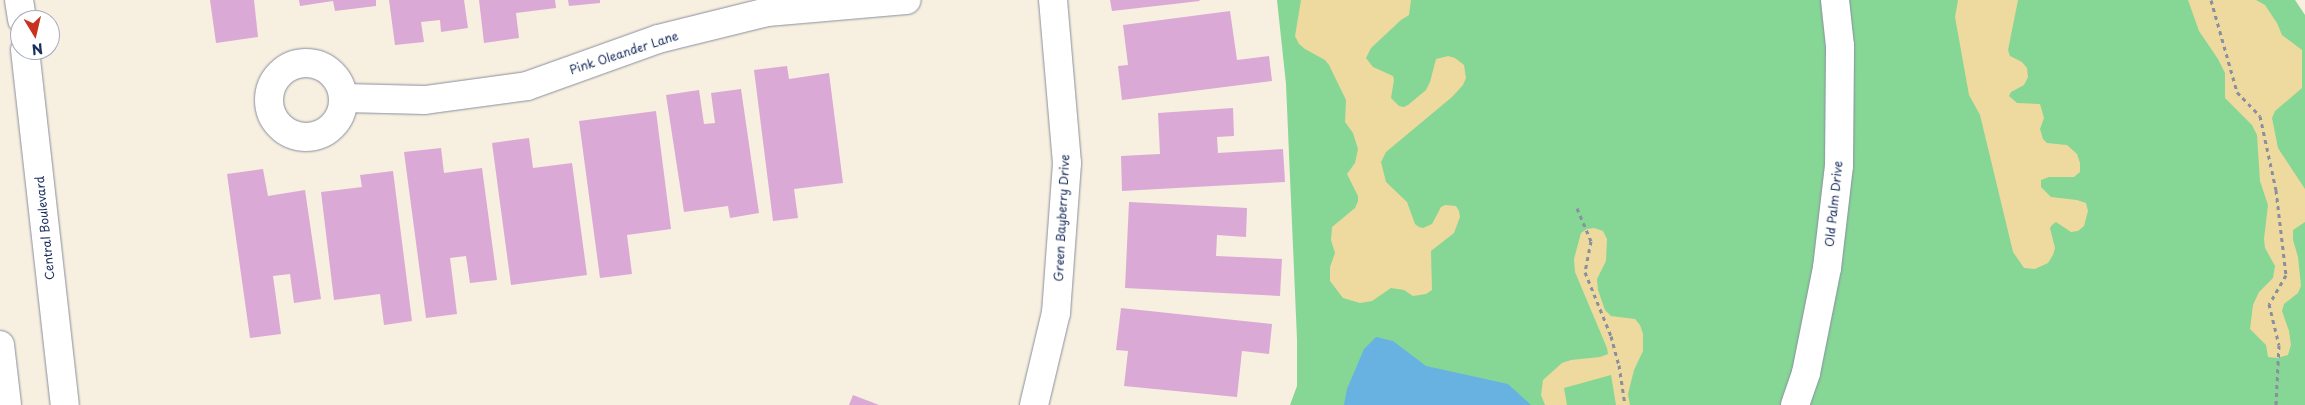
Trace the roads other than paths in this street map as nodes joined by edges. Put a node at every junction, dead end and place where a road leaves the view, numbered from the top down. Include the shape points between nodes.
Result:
1 (906, 0) edge
2 (1053, 0) edge
3 (1835, 0) edge
4 (26, 60) edge
5 (344, 98) dead end
6 (0, 345) edge
7 (7, 405) edge
8 (65, 405) edge
9 (1034, 405) edge
10 (1795, 405) edge

1 - 5 street, Pink Oleander Lane via 767,12 658,39 527,86 425,100
2 - 9 street, Green Bayberry Drive via 1067,163 1056,313
3 - 10 street, Old Palm Drive via 1840,46 1839,166 1827,268 1806,373
4 - 8 street, Central Boulevard
6 - 7 street

